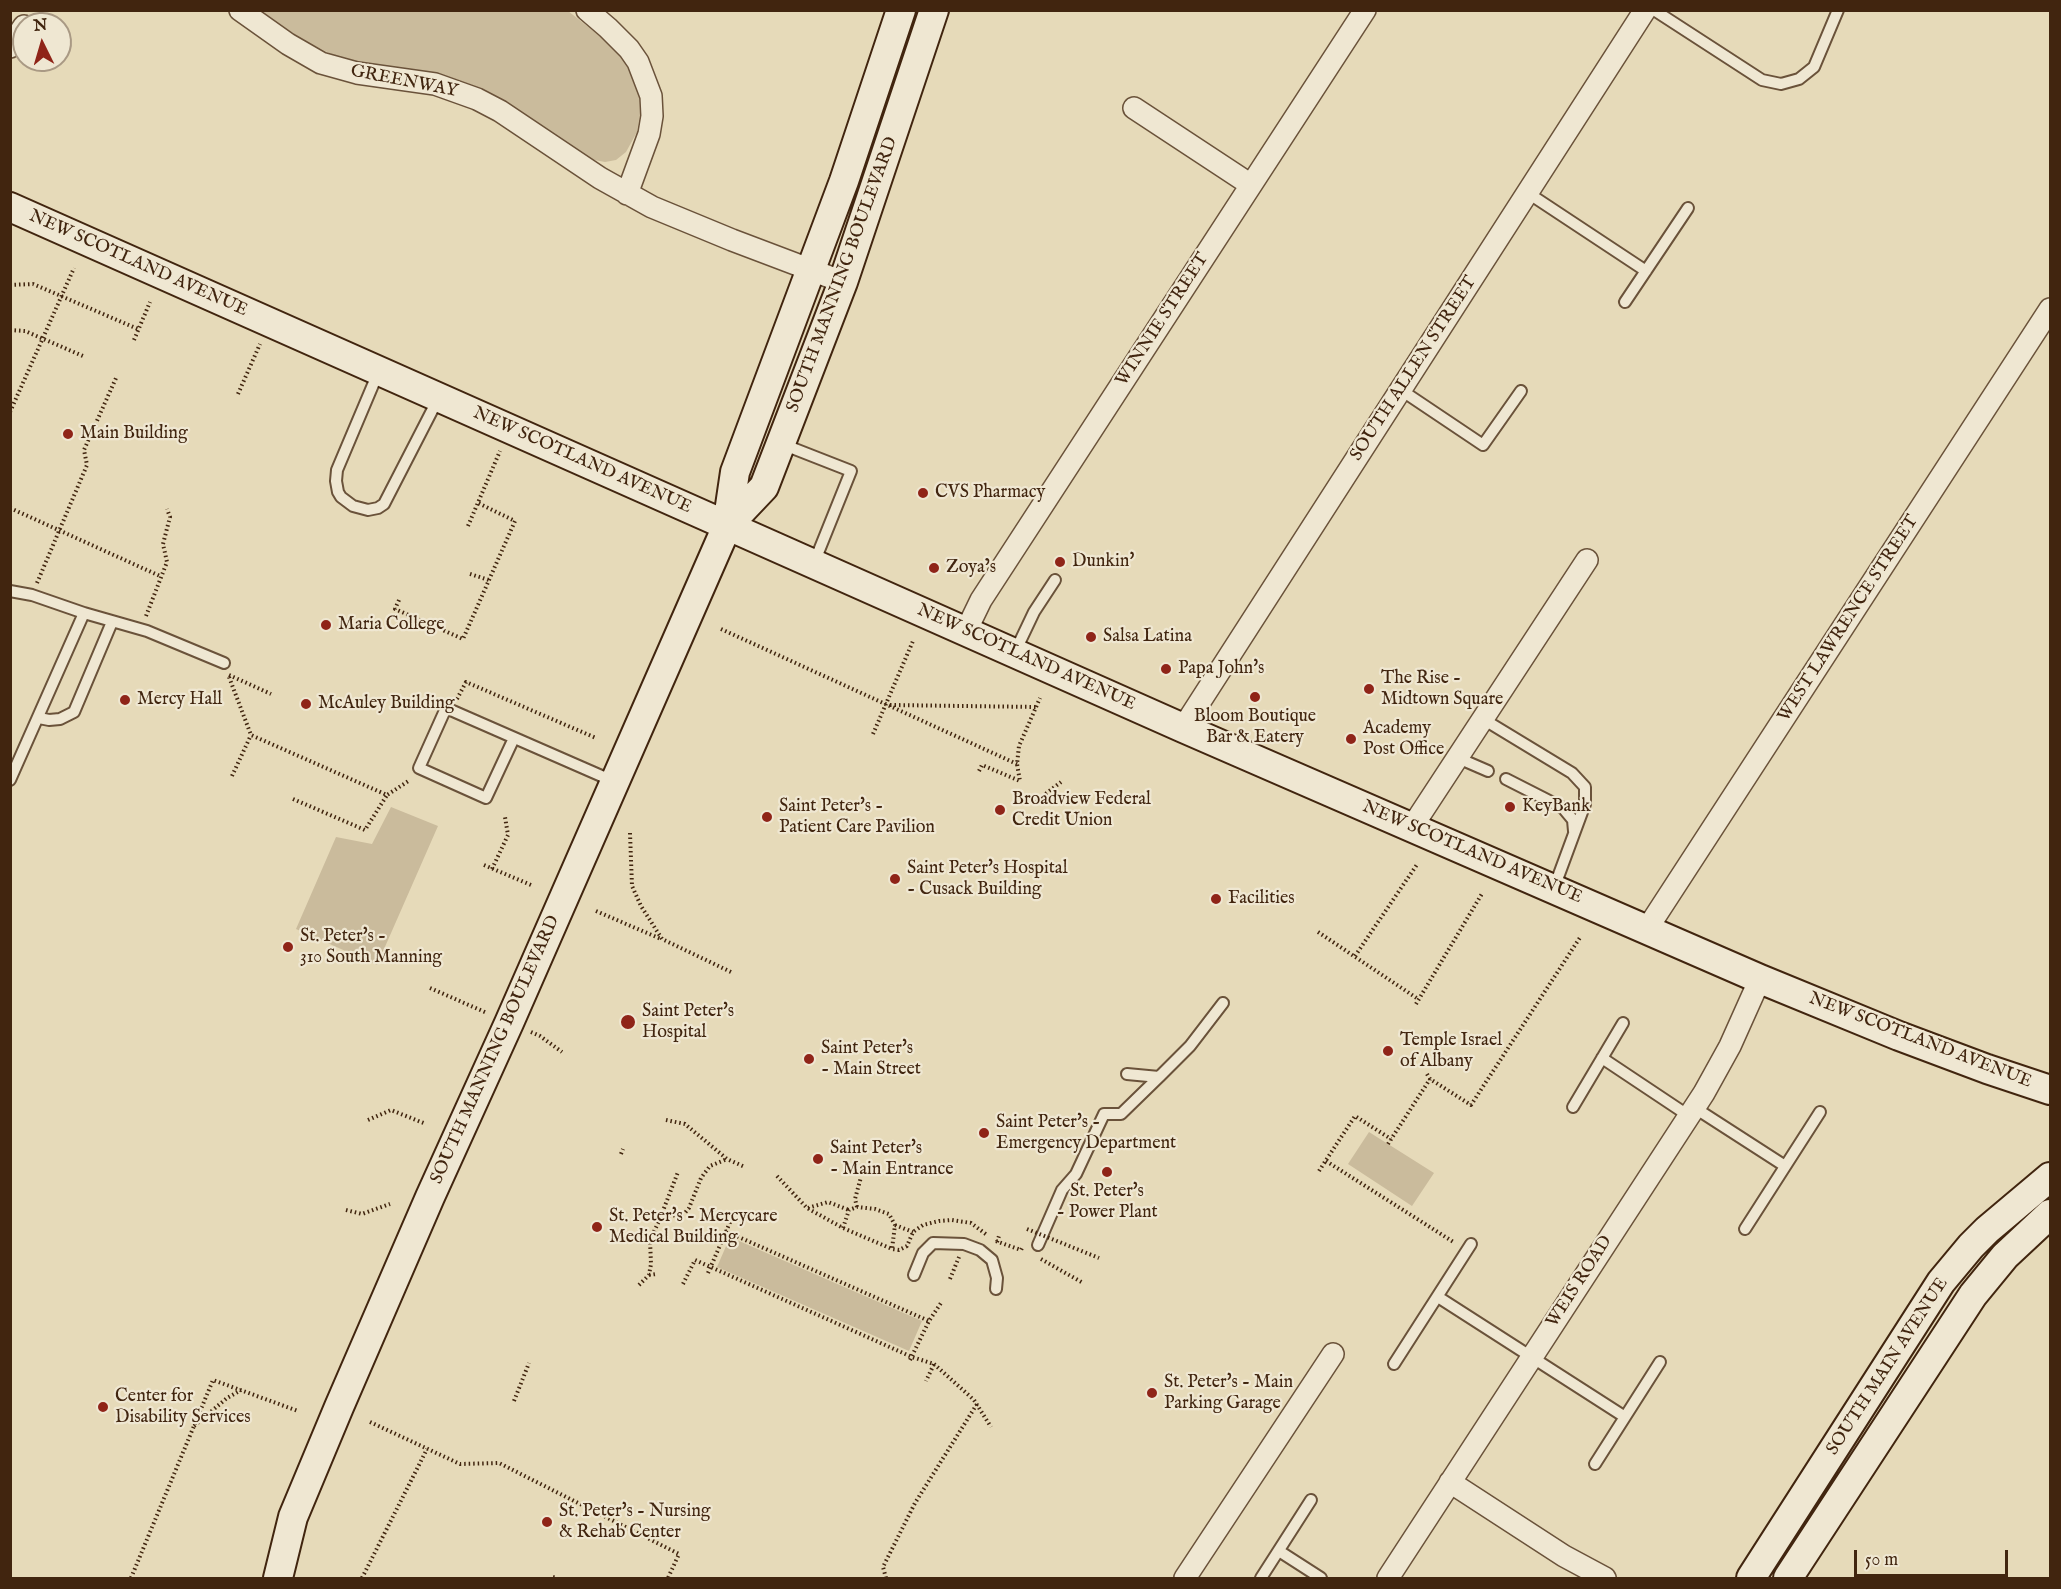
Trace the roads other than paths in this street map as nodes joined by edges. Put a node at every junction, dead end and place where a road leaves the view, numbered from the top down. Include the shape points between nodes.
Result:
1 (240, 10) edge
2 (587, 10) edge
3 (901, 10) edge
4 (934, 10) edge
5 (1365, 10) edge
6 (1645, 10) edge
7 (1654, 10) edge
8 (1838, 10) edge
9 (1134, 108) dead end
10 (1251, 185) junction
11 (1528, 193) junction
12 (627, 194) junction
13 (10, 207) edge
14 (1688, 208) dead end
15 (812, 270) junction
16 (1646, 271) junction
17 (843, 282) junction
18 (1625, 302) dead end
19 (2050, 309) edge
20 (2045, 331) edge
21 (379, 370) junction
22 (1401, 390) junction
23 (1521, 391) dead end
24 (439, 397) junction
25 (782, 443) junction
26 (728, 525) junction
27 (1587, 560) dead end
28 (814, 564) junction
29 (1055, 580) dead end
30 (10, 591) edge
31 (84, 614) junction
32 (112, 622) junction
33 (966, 631) junction
34 (1014, 653) junction
35 (224, 663) road end
36 (39, 718) junction
37 (1483, 719) junction
38 (1184, 728) junction
39 (514, 738) junction
40 (1458, 758) junction
41 (1488, 771) dead end
42 (1506, 779) dead end
43 (10, 780) edge
44 (614, 782) junction
45 (1412, 827) junction
46 (1572, 840) junction
47 (1554, 888) junction
48 (1647, 929) junction
49 (1760, 979) junction
50 (1223, 1003) dead end
51 (1623, 1023) dead end
52 (1602, 1058) junction
53 (1127, 1074) dead end
54 (1159, 1077) junction
55 (2050, 1090) edge
56 (1573, 1107) dead end
57 (1692, 1112) junction
58 (1820, 1112) dead end
59 (1785, 1166) junction
60 (2050, 1177) edge
61 (2050, 1214) edge
62 (1745, 1229) dead end
63 (1469, 1247) road end
64 (1036, 1250) road end
65 (914, 1275) dead end
66 (996, 1289) dead end
67 (1437, 1297) junction
68 (1333, 1354) dead end
69 (1532, 1357) junction
70 (1660, 1362) dead end
71 (1394, 1364) dead end
72 (1884, 1372) junction
73 (1911, 1389) junction
74 (1625, 1417) junction
75 (1595, 1464) dead end
76 (1450, 1482) junction
77 (1311, 1500) dead end
78 (1279, 1551) junction
79 (278, 1578) edge
80 (1185, 1578) edge
81 (1261, 1578) edge
82 (1321, 1578) edge
83 (1388, 1578) edge
84 (1605, 1578) edge
85 (1751, 1578) edge
86 (1788, 1578) edge

1 - 12 street, GREENWAY via 321,63 435,84 477,99
2 - 12 street via 629,49 651,96 649,134
3 - 15 street, SOUTH MANNING BOULEVARD
4 - 17 street, SOUTH MANNING BOULEVARD
5 - 10 street, WINNIE STREET
6 - 11 street, SOUTH ALLEN STREET
7 - 8 lane via 1762,80 1780,84 1799,79 1814,67
9 - 10 street
10 - 33 street, WINNIE STREET via 981,600
11 - 16 lane
11 - 22 street, SOUTH ALLEN STREET
12 - 15 street, GREENWAY via 682,220
13 - 21 street, NEW SCOTLAND AVENUE
14 - 16 lane
15 - 17 street, GREENWAY
15 - 26 street, SOUTH MANNING BOULEVARD via 735,472
16 - 18 lane
17 - 25 street, SOUTH MANNING BOULEVARD
19 - 20 street, WEST LAWRENCE STREET
20 - 48 street, WEST LAWRENCE STREET
21 - 24 street, NEW SCOTLAND AVENUE
21 - 24 lane via 337,470 338,492 353,506 368,510 384,504
22 - 23 lane via 1483,445
22 - 38 street, SOUTH ALLEN STREET
24 - 26 street, NEW SCOTLAND AVENUE
25 - 26 street, SOUTH MANNING BOULEVARD via 764,487
25 - 28 lane via 851,471
26 - 28 street, NEW SCOTLAND AVENUE
26 - 44 street, SOUTH MANNING BOULEVARD
27 - 37 street
28 - 33 street, NEW SCOTLAND AVENUE
29 - 34 lane
30 - 31 lane
31 - 32 lane
31 - 36 lane
32 - 35 lane via 141,629
32 - 36 lane via 74,712 60,719
33 - 34 street, NEW SCOTLAND AVENUE
34 - 38 street, NEW SCOTLAND AVENUE
36 - 43 lane
37 - 40 street
37 - 46 lane via 1583,782 1586,800
38 - 45 street, NEW SCOTLAND AVENUE
39 - 39 lane via 486,798 419,768 446,708
39 - 44 lane
40 - 41 lane
40 - 45 street
42 - 46 lane via 1563,808 1573,820
44 - 79 street, SOUTH MANNING BOULEVARD via 339,1407 293,1517
45 - 47 street, NEW SCOTLAND AVENUE
46 - 47 lane
47 - 48 street, NEW SCOTLAND AVENUE
48 - 49 street, NEW SCOTLAND AVENUE
49 - 55 street, NEW SCOTLAND AVENUE via 1899,1036
49 - 57 street, WEIS ROAD via 1730,1046
50 - 54 lane via 1190,1046
51 - 52 lane
52 - 56 lane
52 - 57 lane
53 - 54 lane
54 - 64 lane via 1121,1114 1104,1114 1076,1174 1062,1190
57 - 59 lane
57 - 69 street, WEIS ROAD
58 - 59 lane
59 - 62 lane
60 - 72 street, SOUTH MAIN AVENUE via 1987,1230 1956,1263
61 - 73 street, SOUTH MAIN AVENUE via 1987,1276
63 - 67 lane
65 - 66 lane via 923,1253 933,1243 964,1244 992,1260
67 - 69 lane
67 - 71 lane
68 - 80 street
69 - 74 lane
69 - 76 street, WEIS ROAD
70 - 74 lane
72 - 73 street
72 - 85 street, SOUTH MAIN AVENUE
73 - 86 street, SOUTH MAIN AVENUE
74 - 75 lane
76 - 83 street, WEIS ROAD
76 - 84 street via 1563,1556
77 - 78 lane
78 - 81 lane
78 - 82 lane

